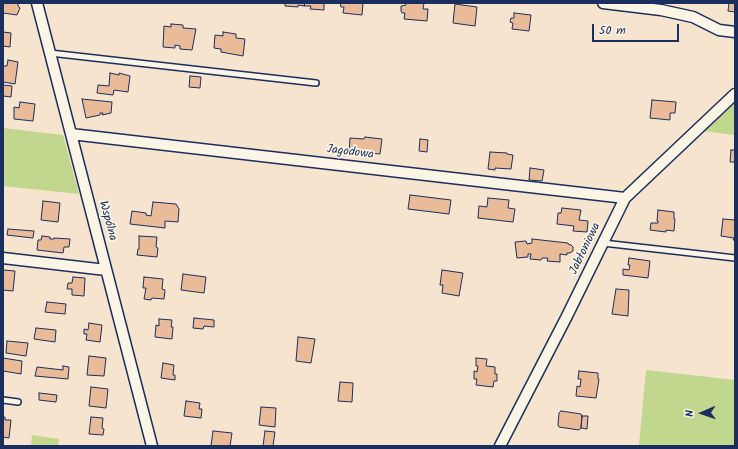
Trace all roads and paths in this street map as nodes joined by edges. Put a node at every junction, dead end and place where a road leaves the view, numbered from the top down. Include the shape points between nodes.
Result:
1 (38, 3) edge
2 (603, 3) edge
3 (735, 32) edge
4 (50, 53) junction
5 (316, 83) dead end
6 (735, 94) edge
7 (71, 134) junction
8 (625, 198) junction
9 (603, 243) junction
10 (3, 258) edge
11 (735, 258) edge
12 (106, 270) junction
13 (3, 400) edge
14 (18, 402) dead end
15 (152, 446) edge
16 (500, 446) edge

1 - 4 street, Wspólna
2 - 3 street via 693,17 719,30
4 - 5 lane
4 - 7 street, Wspólna
6 - 8 street, Jabłoniowa
7 - 8 street, Jagodowa
7 - 12 street, Wspólna
8 - 9 street, Jabłoniowa
9 - 11 lane
9 - 16 street, Jabłoniowa
10 - 12 street
12 - 15 street, Wspólna
13 - 14 lane

